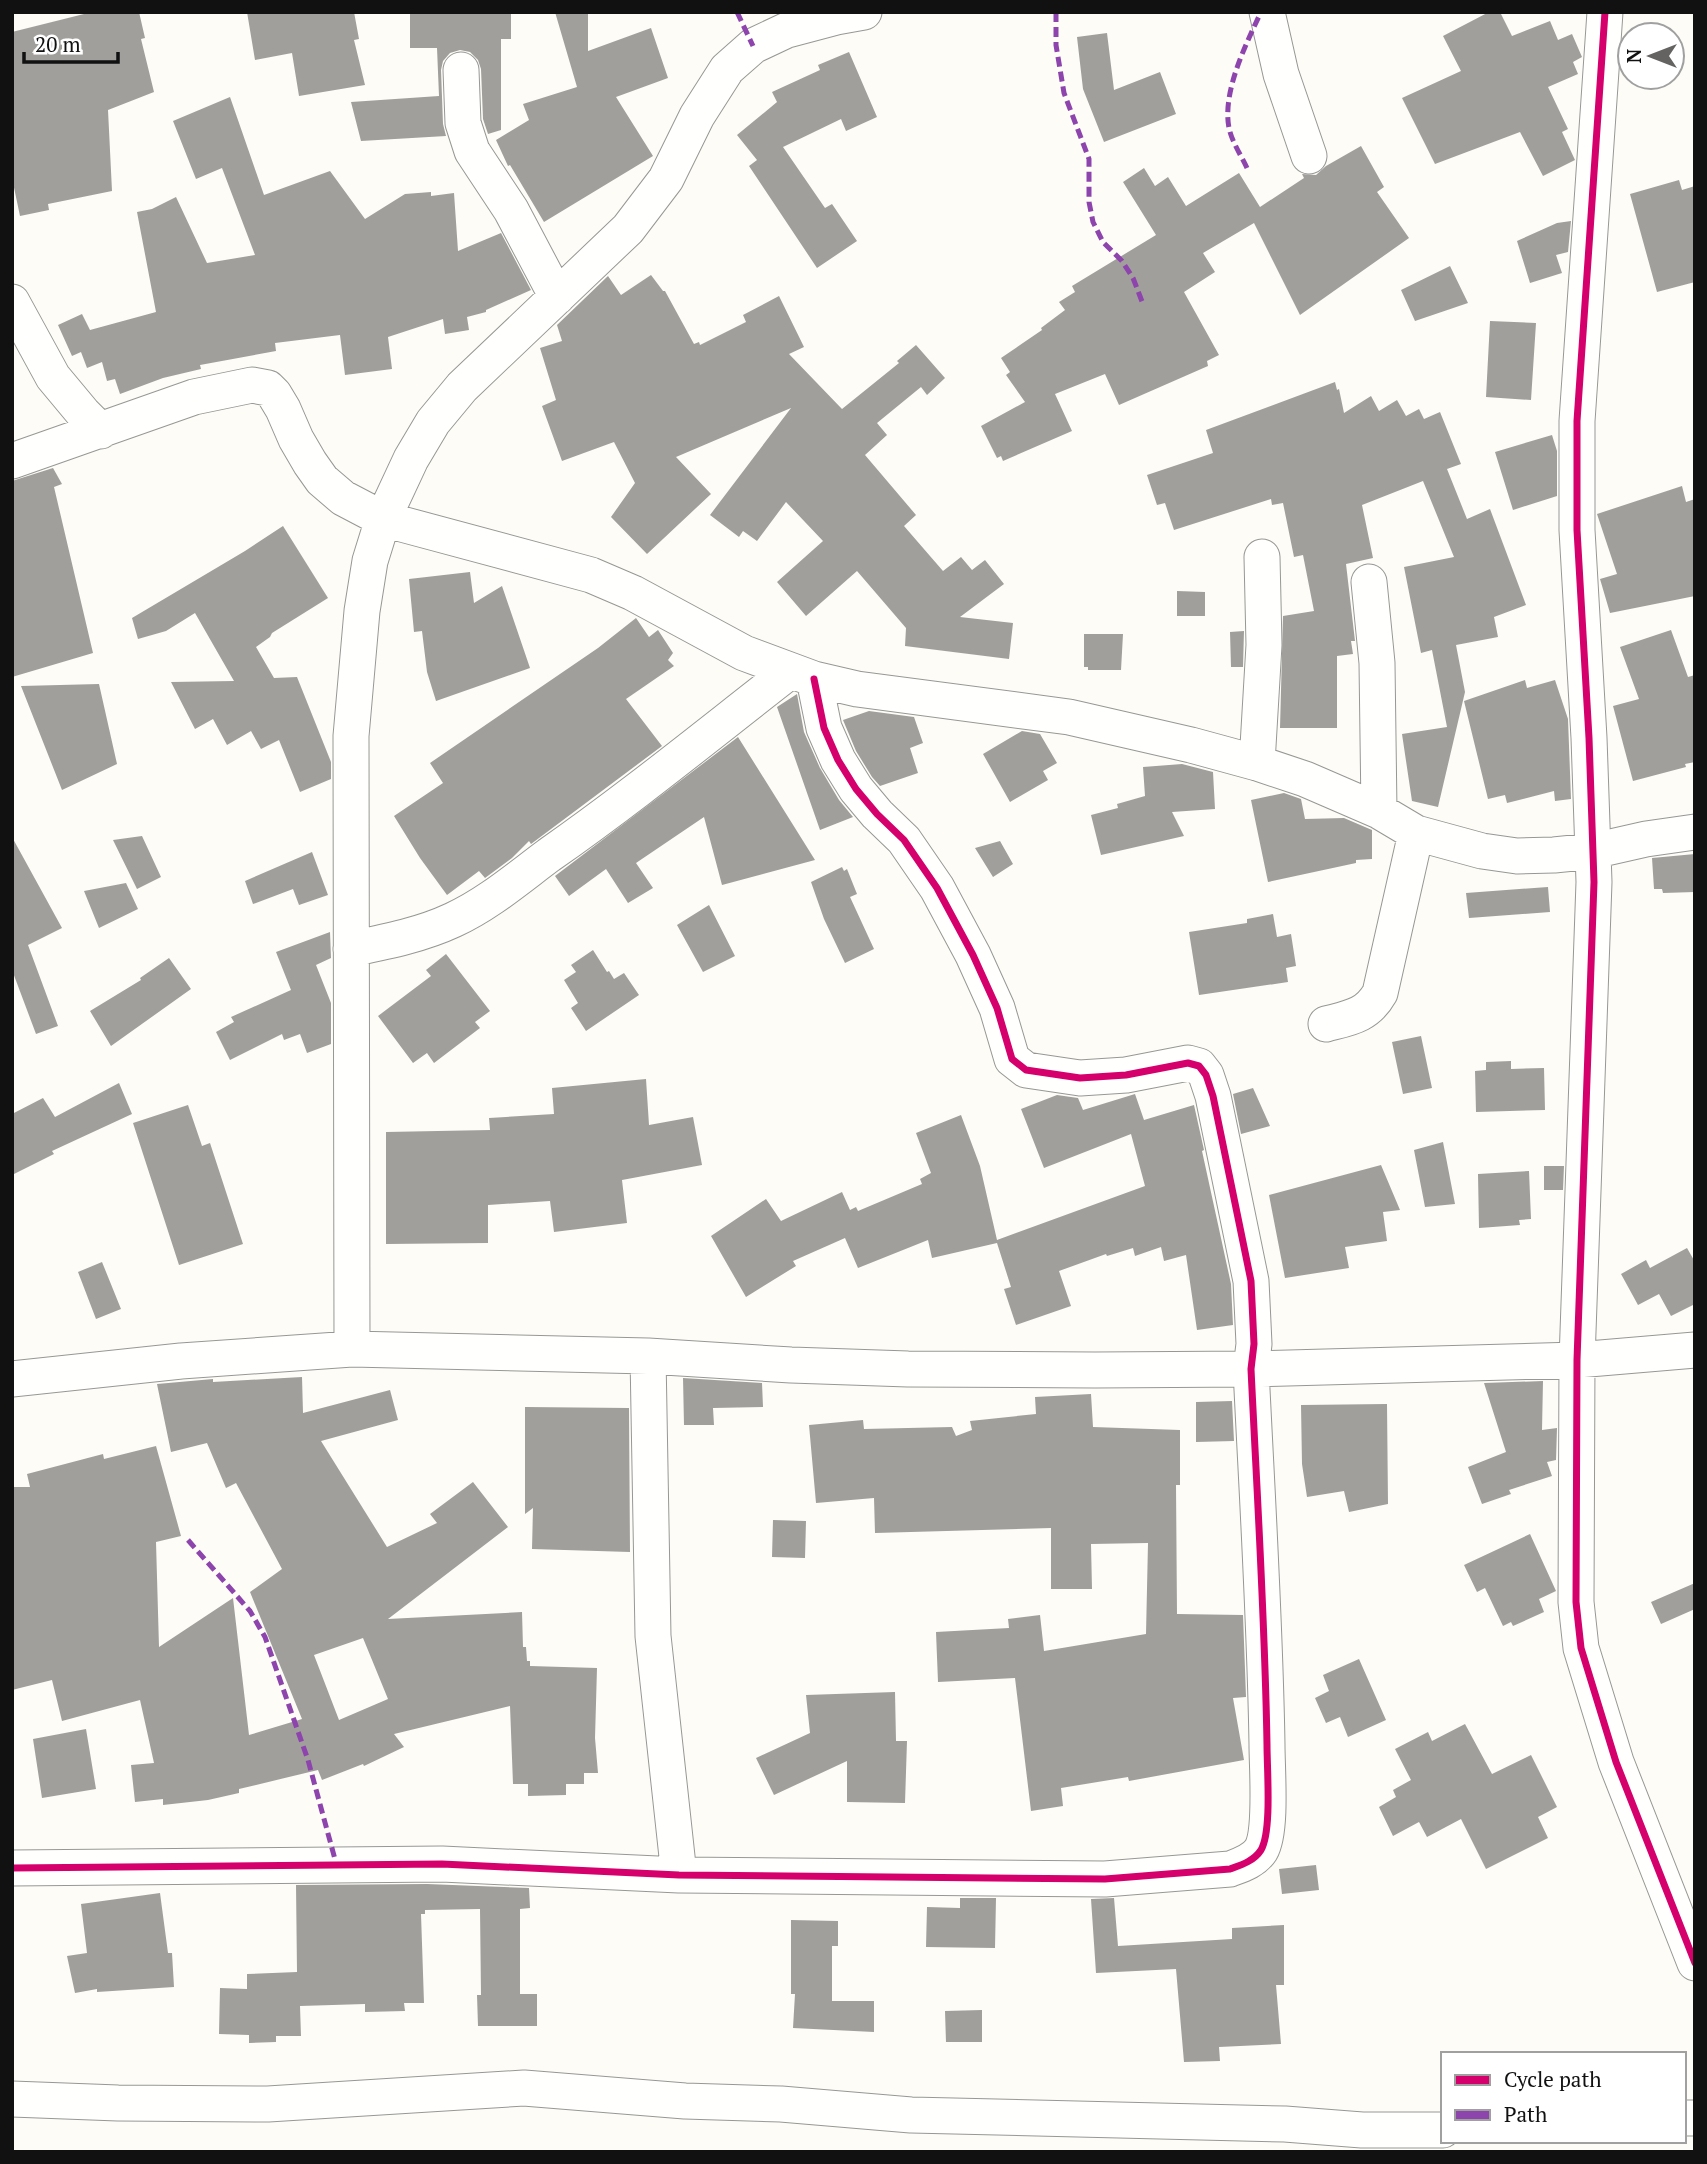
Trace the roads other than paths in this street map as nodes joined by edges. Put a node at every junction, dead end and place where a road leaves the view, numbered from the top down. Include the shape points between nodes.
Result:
1 (864, 12) edge
2 (1267, 12) edge
3 (1605, 12) edge
4 (461, 70) dead end
5 (1309, 156) dead end
6 (557, 297) junction
7 (12, 302) edge
8 (101, 430) junction
9 (12, 461) edge
10 (383, 519) junction
11 (1262, 557) dead end
12 (1369, 582) dead end
13 (802, 675) junction
14 (1257, 763) junction
15 (1379, 811) junction
16 (1695, 832) edge
17 (1416, 833) junction
18 (1593, 851) junction
19 (351, 949) junction
20 (1326, 1024) dead end
21 (352, 1349) junction
22 (1695, 1350) edge
23 (648, 1356) junction
24 (1577, 1360) junction
25 (1251, 1369) junction
26 (12, 1379) edge
27 (12, 1868) edge
28 (679, 1875) junction
29 (1695, 1963) edge
30 (12, 2099) edge
31 (1441, 2130) edge

1 - 6 street via 788,30 753,46 727,69 666,179 628,229
2 - 5 street via 1281,74
3 - 18 street via 1577,435 1577,530
4 - 6 street via 463,122 472,151 511,211
6 - 10 street via 462,387 433,422
7 - 8 street via 53,377
8 - 9 street
8 - 10 street via 194,397 252,385 268,388 323,480 343,498
10 - 13 street via 591,575 744,653
10 - 19 street via 364,598 351,736
11 - 14 street via 1264,645
12 - 15 street via 1378,687
13 - 14 street via 857,688 1069,717
13 - 19 street via 729,720 479,906 416,934
13 - 25 street via 838,760 863,798 904,840 942,896 997,1008 1012,1059 1026,1070 1080,1078 1188,1063 1199,1066 1206,1075 1251,1281
14 - 15 street
15 - 17 street
16 - 18 street
17 - 18 street via 1517,856
17 - 20 street via 1380,993 1360,1015
18 - 24 street
19 - 21 street
21 - 23 street
21 - 26 street
22 - 24 street
23 - 25 street via 908,1369
23 - 28 street via 653,1636
24 - 25 street
24 - 29 street via 1576,1602 1581,1648 1625,1787
25 - 28 street via 1268,1786 1266,1833 1260,1851 1248,1863 1230,1869 1105,1879
27 - 28 street via 442,1864
30 - 31 street via 268,2105 524,2088 911,2115

